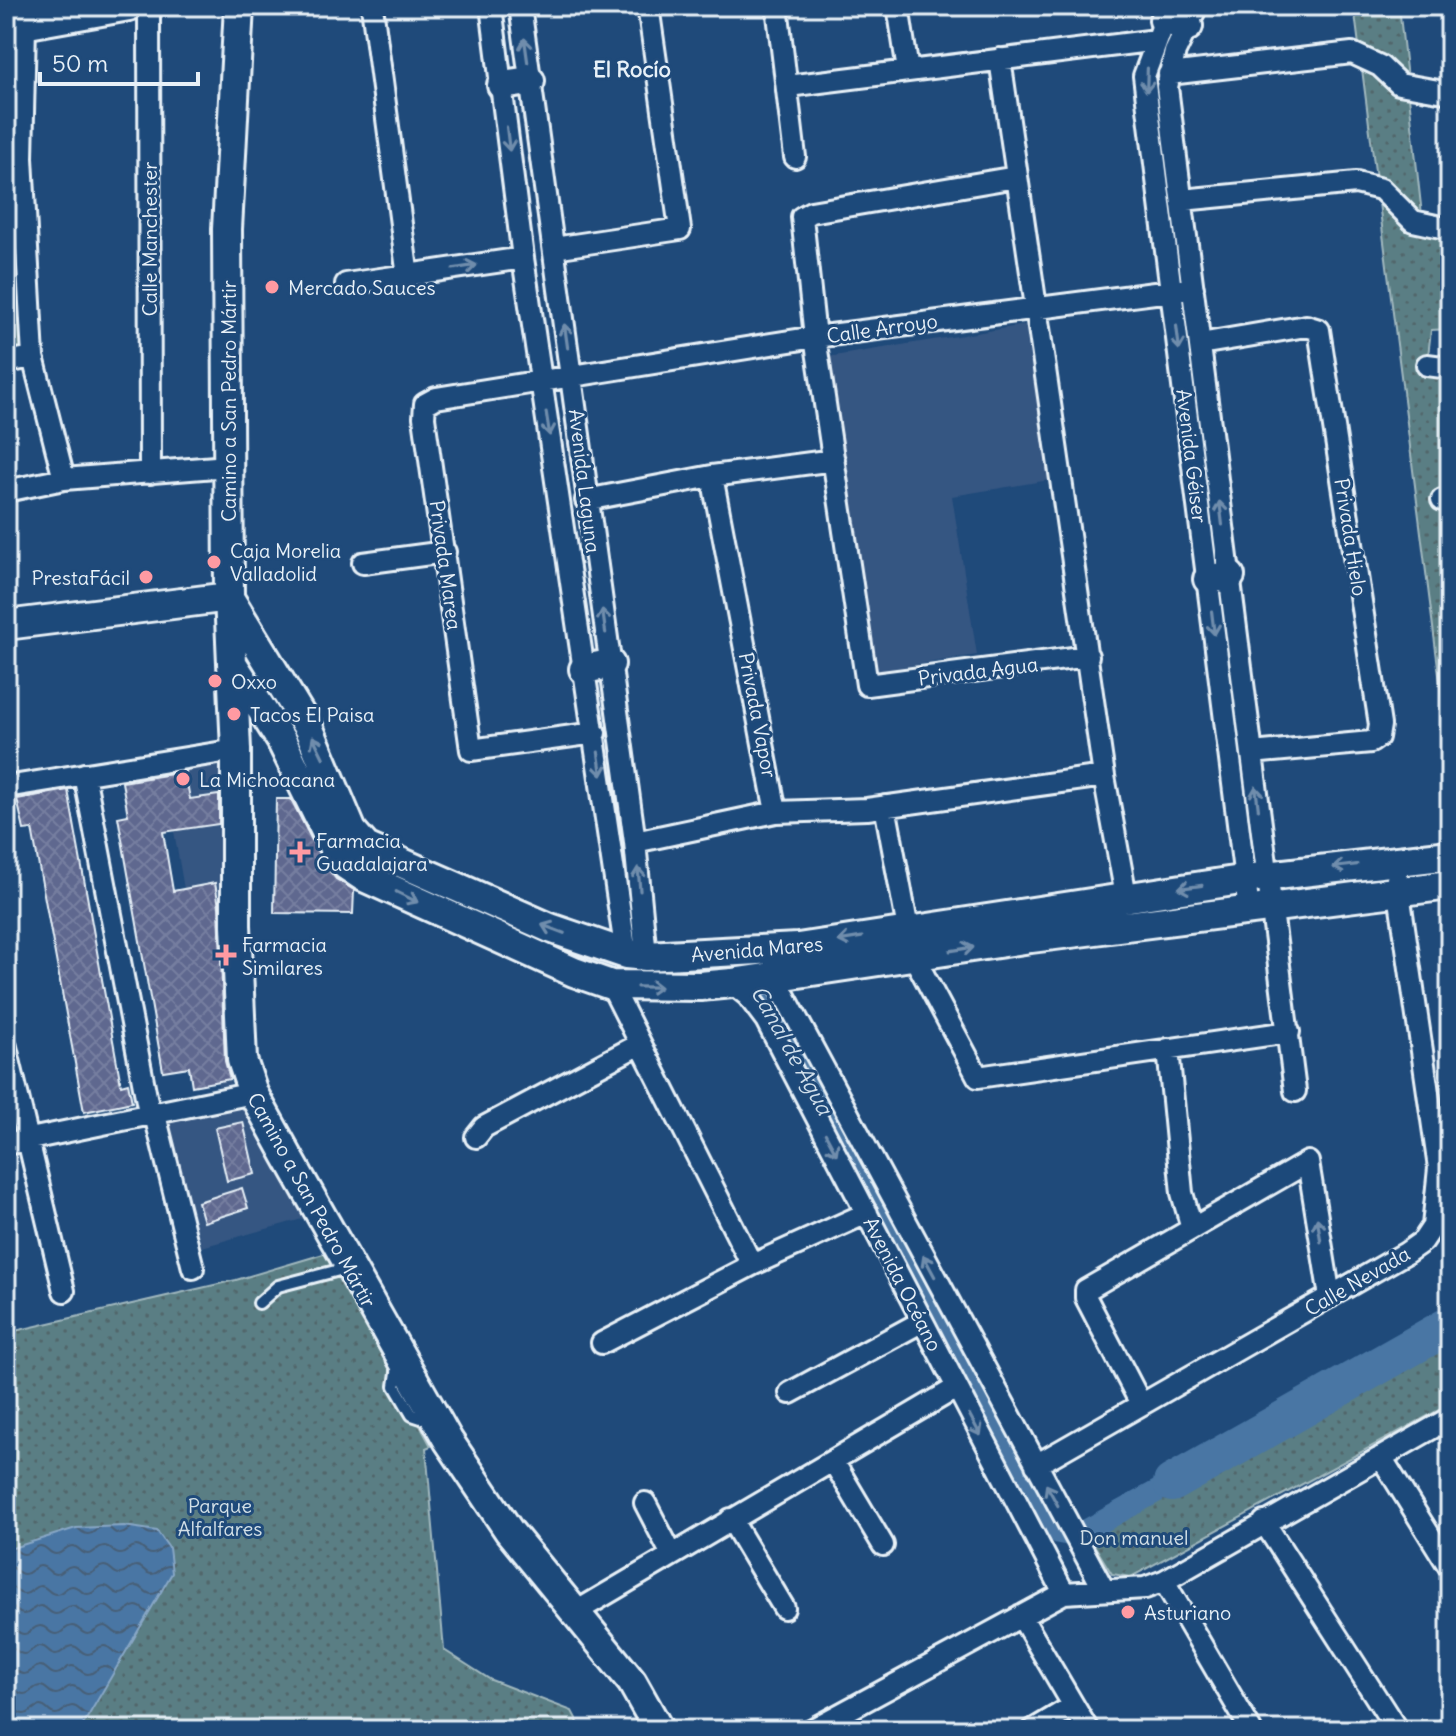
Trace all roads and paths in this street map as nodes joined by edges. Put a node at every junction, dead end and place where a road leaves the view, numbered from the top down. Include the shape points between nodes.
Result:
1 (129, 6) edge
2 (149, 6) edge
3 (239, 6) edge
4 (372, 6) edge
5 (491, 6) edge
6 (520, 6) edge
7 (648, 6) edge
8 (777, 6) edge
9 (898, 6) edge
10 (71, 11) edge
11 (1175, 20) edge
12 (16, 26) edge
13 (1000, 59) junction
14 (908, 71) junction
15 (1169, 74) junction
16 (530, 81) junction
17 (502, 85) junction
18 (788, 86) junction
19 (1450, 93) edge
20 (795, 157) dead end
21 (14, 160) edge
22 (1016, 177) junction
23 (1182, 200) junction
24 (1450, 229) edge
25 (554, 248) junction
26 (523, 258) junction
27 (408, 277) junction
28 (346, 284) dead end
29 (1193, 288) junction
30 (1172, 293) junction
31 (1036, 307) junction
32 (815, 337) junction
33 (1200, 344) junction
34 (33, 357) junction
35 (6, 362) edge
36 (1427, 365) dead end
37 (1450, 368) edge
38 (571, 378) junction
39 (541, 383) junction
40 (834, 460) junction
41 (228, 466) junction
42 (150, 473) junction
43 (712, 476) junction
44 (64, 479) junction
45 (6, 491) edge
46 (586, 500) junction
47 (445, 552) junction
48 (363, 563) dead end
49 (1219, 578) junction
50 (229, 597) junction
51 (6, 625) edge
52 (1088, 656) junction
53 (232, 663) junction
54 (597, 666) junction
55 (595, 733) junction
56 (236, 750) junction
57 (1252, 753) junction
58 (84, 774) junction
59 (1104, 776) junction
60 (6, 787) edge
61 (885, 806) junction
62 (776, 812) junction
63 (635, 842) junction
64 (1450, 855) edge
65 (1395, 859) junction
66 (1256, 877) junction
67 (1450, 885) edge
68 (1397, 891) junction
69 (1126, 896) junction
70 (1261, 909) junction
71 (1028, 924) junction
72 (908, 929) junction
73 (636, 955) junction
74 (914, 957) junction
75 (774, 976) junction
76 (732, 983) junction
77 (611, 985) junction
78 (1289, 1032) junction
79 (640, 1044) junction
80 (6, 1047) edge
81 (1168, 1049) junction
82 (1295, 1091) dead end
83 (253, 1093) junction
84 (151, 1111) junction
85 (476, 1137) dead end
86 (27, 1139) junction
87 (6, 1144) edge
88 (867, 1213) junction
89 (1192, 1228) junction
90 (1441, 1230) edge
91 (752, 1265) junction
92 (349, 1267) junction
93 (193, 1268) dead end
94 (64, 1291) dead end
95 (1330, 1297) junction
96 (259, 1303) dead end
97 (921, 1322) junction
98 (602, 1343) dead end
99 (956, 1388) junction
100 (790, 1393) dead end
101 (1141, 1404) junction
102 (1450, 1418) edge
103 (1381, 1457) junction
104 (833, 1461) junction
105 (1036, 1465) junction
106 (645, 1503) dead end
107 (731, 1519) junction
108 (1264, 1522) junction
109 (883, 1545) dead end
110 (672, 1555) junction
111 (1450, 1568) edge
112 (1164, 1581) junction
113 (1103, 1588) junction
114 (1064, 1593) junction
115 (784, 1608) dead end
116 (574, 1613) junction
117 (1021, 1616) junction
118 (1073, 1706) junction
119 (659, 1730) edge
120 (811, 1730) edge
121 (1033, 1730) edge
122 (1088, 1730) edge
123 (1251, 1730) edge
124 (1397, 1730) edge

1 - 10 main road
2 - 42 street, Calle Manchester
3 - 41 main road, Camino a San Pedro Mártir via 227,229
4 - 27 street
5 - 17 street, Avenida Laguna
16 -> 6 street, Avenida Laguna
7 - 25 street via 680,229
8 - 18 street
9 - 14 street
10 - 12 main road
11 - 13 street
11 - 15 street, Avenida Géiser
11 -> 30 street, Avenida Géiser via 1144,76
12 - 21 street
13 - 14 street
13 - 22 street
14 - 18 street
15 - 19 street via 1346,53 1360,54 1399,84
15 - 23 street, Avenida Géiser
16 - 17 main road
16 - 25 street, Avenida Laguna
17 -> 26 street, Avenida Laguna
18 - 20 street
21 - 34 street
22 - 31 street
22 - 32 street, Privada Agua via 802,217
23 - 24 street via 1356,183 1381,189 1413,221
23 - 29 street, Avenida Géiser
38 -> 25 street, Avenida Laguna
27 -> 26 street
26 - 39 street, Avenida Laguna
27 - 28 street
29 - 30 street, Calle Arroyo
29 - 33 street, Avenida Géiser
30 - 31 street, Calle Arroyo
30 -> 49 street, Avenida Géiser
31 - 32 street, Calle Arroyo
31 - 52 street
32 - 38 street, Calle Arroyo
32 - 40 street, Privada Agua
49 -> 33 street, Avenida Géiser
33 - 57 street, Privada Hielo via 1306,326 1319,330 1380,725 1371,742
34 - 35 street
34 - 44 street
36 - 37 street
38 - 39 street, Privada Marea
38 - 46 street, Avenida Laguna
39 - 47 street, Privada Marea via 425,404
39 -> 54 street, Avenida Laguna
40 - 43 street
40 - 52 street, Privada Agua via 867,685
41 - 42 street
41 - 50 main road, Camino a San Pedro Mártir
42 - 44 street
43 - 46 street
43 - 62 street, Privada Vapor
44 - 45 street
54 -> 46 street, Avenida Laguna
47 - 48 street
47 - 55 street, Privada Marea via 471,750
49 - 57 street, Avenida Géiser
49 -> 66 street, Avenida Géiser
50 - 51 main road
50 - 53 main road, Camino a San Pedro Mártir
73 -> 50 main road, Avenida Mares via 550,928 366,847 352,831 309,729
52 - 59 street
53 - 56 main road, Camino a San Pedro Mártir
53 -> 77 main road, Avenida Mares via 281,740 346,865 440,914
54 - 55 street, Avenida Laguna
54 - 63 street, Avenida Laguna
55 -> 73 street, Avenida Laguna
56 - 58 street
56 - 83 main road, Camino a San Pedro Mártir via 238,1023
66 -> 57 street, Avenida Géiser
58 - 60 street
58 - 84 street
59 - 61 street
59 - 69 street
61 - 62 street
61 - 72 street
62 - 63 street
73 -> 63 street, Avenida Laguna
64 - 65 main road, Avenida Mares
65 -> 66 main road, Avenida Mares
65 - 68 street, Calle Nevada
66 -> 69 main road, Avenida Mares
66 - 70 street, Avenida Géiser
67 - 68 main road, Avenida Mares
68 - 70 main road, Avenida Mares
68 - 90 street, Calle Nevada via 1439,1168
69 - 71 main road, Avenida Mares
70 - 71 main road, Avenida Mares
70 - 78 street, Avenida Géiser
71 - 72 main road, Avenida Mares
74 -> 71 main road, Avenida Mares
72 -> 73 main road, Avenida Mares via 769,951
74 - 75 main road, Avenida Mares
74 - 81 street via 978,1077
75 - 76 main road, Avenida Mares
105 -> 75 street, Avenida Océano
77 -> 76 main road, Avenida Mares
76 -> 88 street, Avenida Océano via 766,1020
77 - 79 street
78 - 81 street
78 - 82 street, Avenida Géiser
79 - 85 street via 484,1127
79 - 91 street
80 - 86 street
81 - 89 street via 1182,1193
83 - 84 street
83 - 92 main road, Camino a San Pedro Mártir
84 - 86 street
84 - 93 street
86 - 87 street
86 - 94 street
88 - 91 street
88 - 97 street, Avenida Océano
95 -> 89 street via 1308,1162
89 - 101 street via 1086,1290
90 - 95 street, Calle Nevada
91 - 98 street
92 - 96 lane via 278,1286
92 - 116 main road, Camino a San Pedro Mártir via 438,1424 509,1531
95 - 101 street, Calle Nevada
97 - 99 street, Avenida Océano
97 - 100 street
99 - 104 street
99 -> 114 street, Avenida Océano
101 - 105 street, Calle Nevada
102 - 103 street
103 - 108 street
103 - 111 street
104 - 107 street
104 - 109 street
113 -> 105 street, Avenida Océano
106 - 110 street
107 - 110 street
107 - 115 street
108 - 112 street
108 - 124 street
110 - 116 street
112 - 113 street via 1145,1588
112 - 123 street
113 - 114 street
114 - 117 street
116 - 119 main road, Camino a San Pedro Mártir via 632,1682
117 - 118 street
117 - 120 street
118 - 121 street
118 - 122 street

